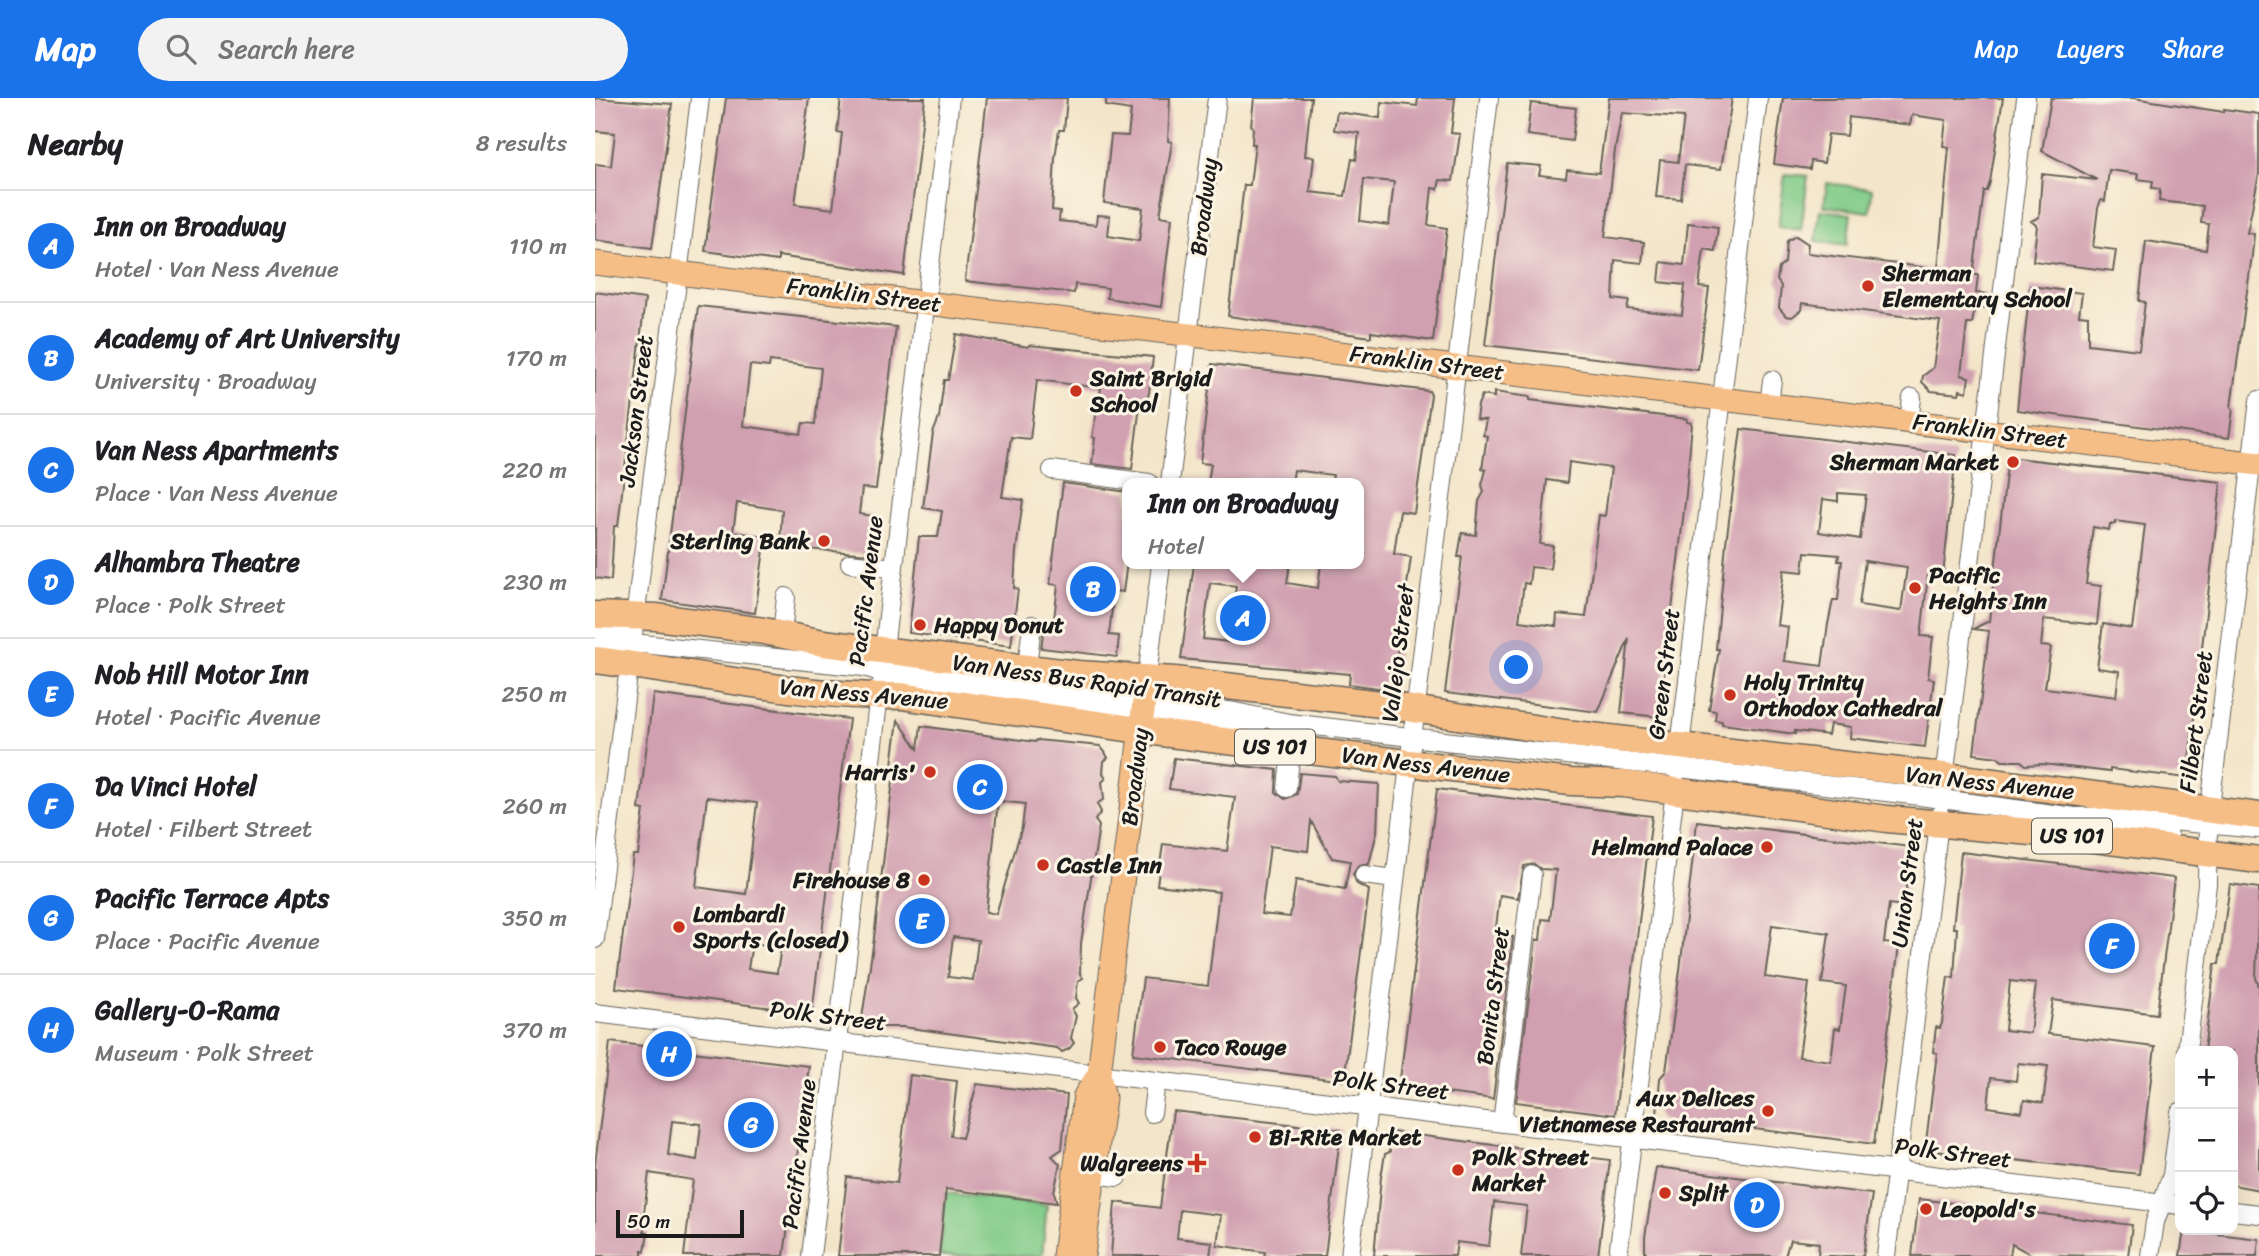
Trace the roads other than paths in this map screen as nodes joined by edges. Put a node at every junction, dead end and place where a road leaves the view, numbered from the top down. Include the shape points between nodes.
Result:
1 (700, 98) edge
2 (950, 98) edge
3 (1217, 98) edge
4 (1489, 98) edge
5 (1758, 98) edge
6 (2026, 98) edge
7 (595, 263) edge
8 (677, 273) junction
9 (926, 302) junction
10 (1189, 334) junction
11 (1457, 366) junction
12 (1772, 380) dead end
13 (1912, 398) dead end
14 (1722, 399) junction
15 (2259, 400) edge
16 (1769, 405) junction
17 (1909, 422) junction
18 (1986, 431) junction
19 (2256, 463) edge
20 (1052, 470) dead end
21 (1171, 478) edge
22 (1122, 479) edge
23 (850, 563) dead end
24 (894, 568) junction
25 (1160, 569) edge
26 (786, 597) dead end
27 (595, 615) edge
28 (1032, 625) dead end
29 (595, 630) edge
30 (782, 634) junction
31 (633, 641) junction
32 (595, 645) edge
33 (595, 660) edge
34 (1027, 667) junction
35 (881, 672) junction
36 (1144, 706) junction
37 (1415, 710) junction
38 (1290, 736) junction
39 (1411, 751) junction
40 (1677, 769) junction
41 (1287, 788) dead end
42 (1941, 800) junction
43 (2259, 816) edge
44 (2075, 817) junction
45 (2209, 817) junction
46 (2259, 829) edge
47 (2206, 853) junction
48 (2259, 860) edge
49 (1364, 875) dead end
50 (1532, 875) dead end
51 (1395, 879) junction
52 (595, 939) edge
53 (595, 1013) edge
54 (837, 1042) junction
55 (2188, 1046) edge
56 (1099, 1074) junction
57 (1156, 1081) junction
58 (1368, 1107) junction
59 (1152, 1112) dead end
60 (1502, 1123) junction
61 (1632, 1139) junction
62 (2175, 1151) edge
63 (1896, 1171) junction
64 (2171, 1204) edge
65 (2238, 1212) edge
66 (2259, 1214) edge
67 (811, 1256) edge
68 (1064, 1256) edge
69 (1083, 1256) edge
70 (1350, 1256) edge
71 (1618, 1256) edge
72 (1886, 1256) edge
73 (2150, 1256) edge

1 - 8 street, Jackson Street
2 - 9 street, Pacific Avenue
3 - 10 street, Broadway
4 - 11 street, Vallejo Street
5 - 14 street, Green Street
6 - 18 street, Union Street
7 - 8 main road, Franklin Street
8 - 9 main road, Franklin Street
8 - 31 street, Jackson Street
9 - 10 main road, Franklin Street
9 - 24 street, Pacific Avenue
10 - 11 main road, Franklin Street
10 - 21 street, Broadway
11 - 14 main road, Franklin Street
11 - 37 street, Vallejo Street
12 - 16 street
13 - 17 street
14 - 16 main road, Franklin Street
14 - 40 street, Green Street
15 - 19 street, Filbert Street
16 - 17 main road, Franklin Street
17 - 18 main road, Franklin Street
18 - 19 main road, Franklin Street
18 - 42 street, Union Street
19 - 45 street, Filbert Street
20 - 22 street
23 - 24 street
24 - 35 street, Pacific Avenue
25 - 36 street, Broadway
26 - 30 street
27 - 31 highway, Van Ness Avenue / US 101
28 - 34 street
29 - 31 street via 615,632
30 - 31 highway, Van Ness Avenue / US 101
30 - 35 highway, Van Ness Avenue / US 101
31 - 32 street via 613,647
31 - 33 highway, Van Ness Avenue / US 101
31 - 35 highway, Van Ness Avenue / US 101 via 719,679
31 - 52 street, Jackson Street
34 - 35 highway, Van Ness Avenue / US 101
34 - 36 highway, Van Ness Avenue / US 101 via 1078,674
35 - 36 highway, Van Ness Avenue / US 101 via 901,696 1000,708
35 - 54 street, Pacific Avenue
36 - 37 highway, Van Ness Avenue / US 101
36 - 38 highway, Van Ness Avenue / US 101
36 - 56 main road, Broadway
37 - 39 street, Vallejo Street
37 - 40 highway, Van Ness Avenue / US 101
38 - 39 highway, Van Ness Avenue / US 101
38 - 41 street
39 - 40 highway, Van Ness Avenue / US 101 via 1571,782
39 - 51 street, Vallejo Street
40 - 42 highway, Van Ness Avenue / US 101
40 - 42 highway, Van Ness Avenue / US 101 via 1780,806
40 - 61 street, Green Street
42 - 44 street
42 - 45 highway, Van Ness Avenue / US 101
42 - 47 highway, Van Ness Avenue / US 101 via 2055,834
42 - 63 street, Union Street
43 - 45 highway, Van Ness Avenue / US 101
44 - 45 street
44 - 47 street via 2184,839
45 - 46 street
45 - 47 street, Filbert Street
47 - 48 highway, Van Ness Avenue / US 101
47 - 55 street, Filbert Street via 2207,884
49 - 51 street
50 - 60 street, Bonita Street
51 - 58 street, Vallejo Street
53 - 54 street, Polk Street
54 - 56 street, Polk Street
54 - 67 street, Pacific Avenue
56 - 57 street, Polk Street
56 - 68 main road, Broadway via 1085,1096
56 - 69 main road, Broadway via 1104,1098 1105,1175
57 - 58 street, Polk Street
57 - 59 street
58 - 60 street, Polk Street
58 - 70 street, Vallejo Street
60 - 61 street, Polk Street
61 - 63 street, Polk Street
61 - 71 street, Green Street
62 - 64 street
63 - 64 street, Polk Street
63 - 72 street, Union Street
64 - 73 street via 2153,1231
65 - 66 street

